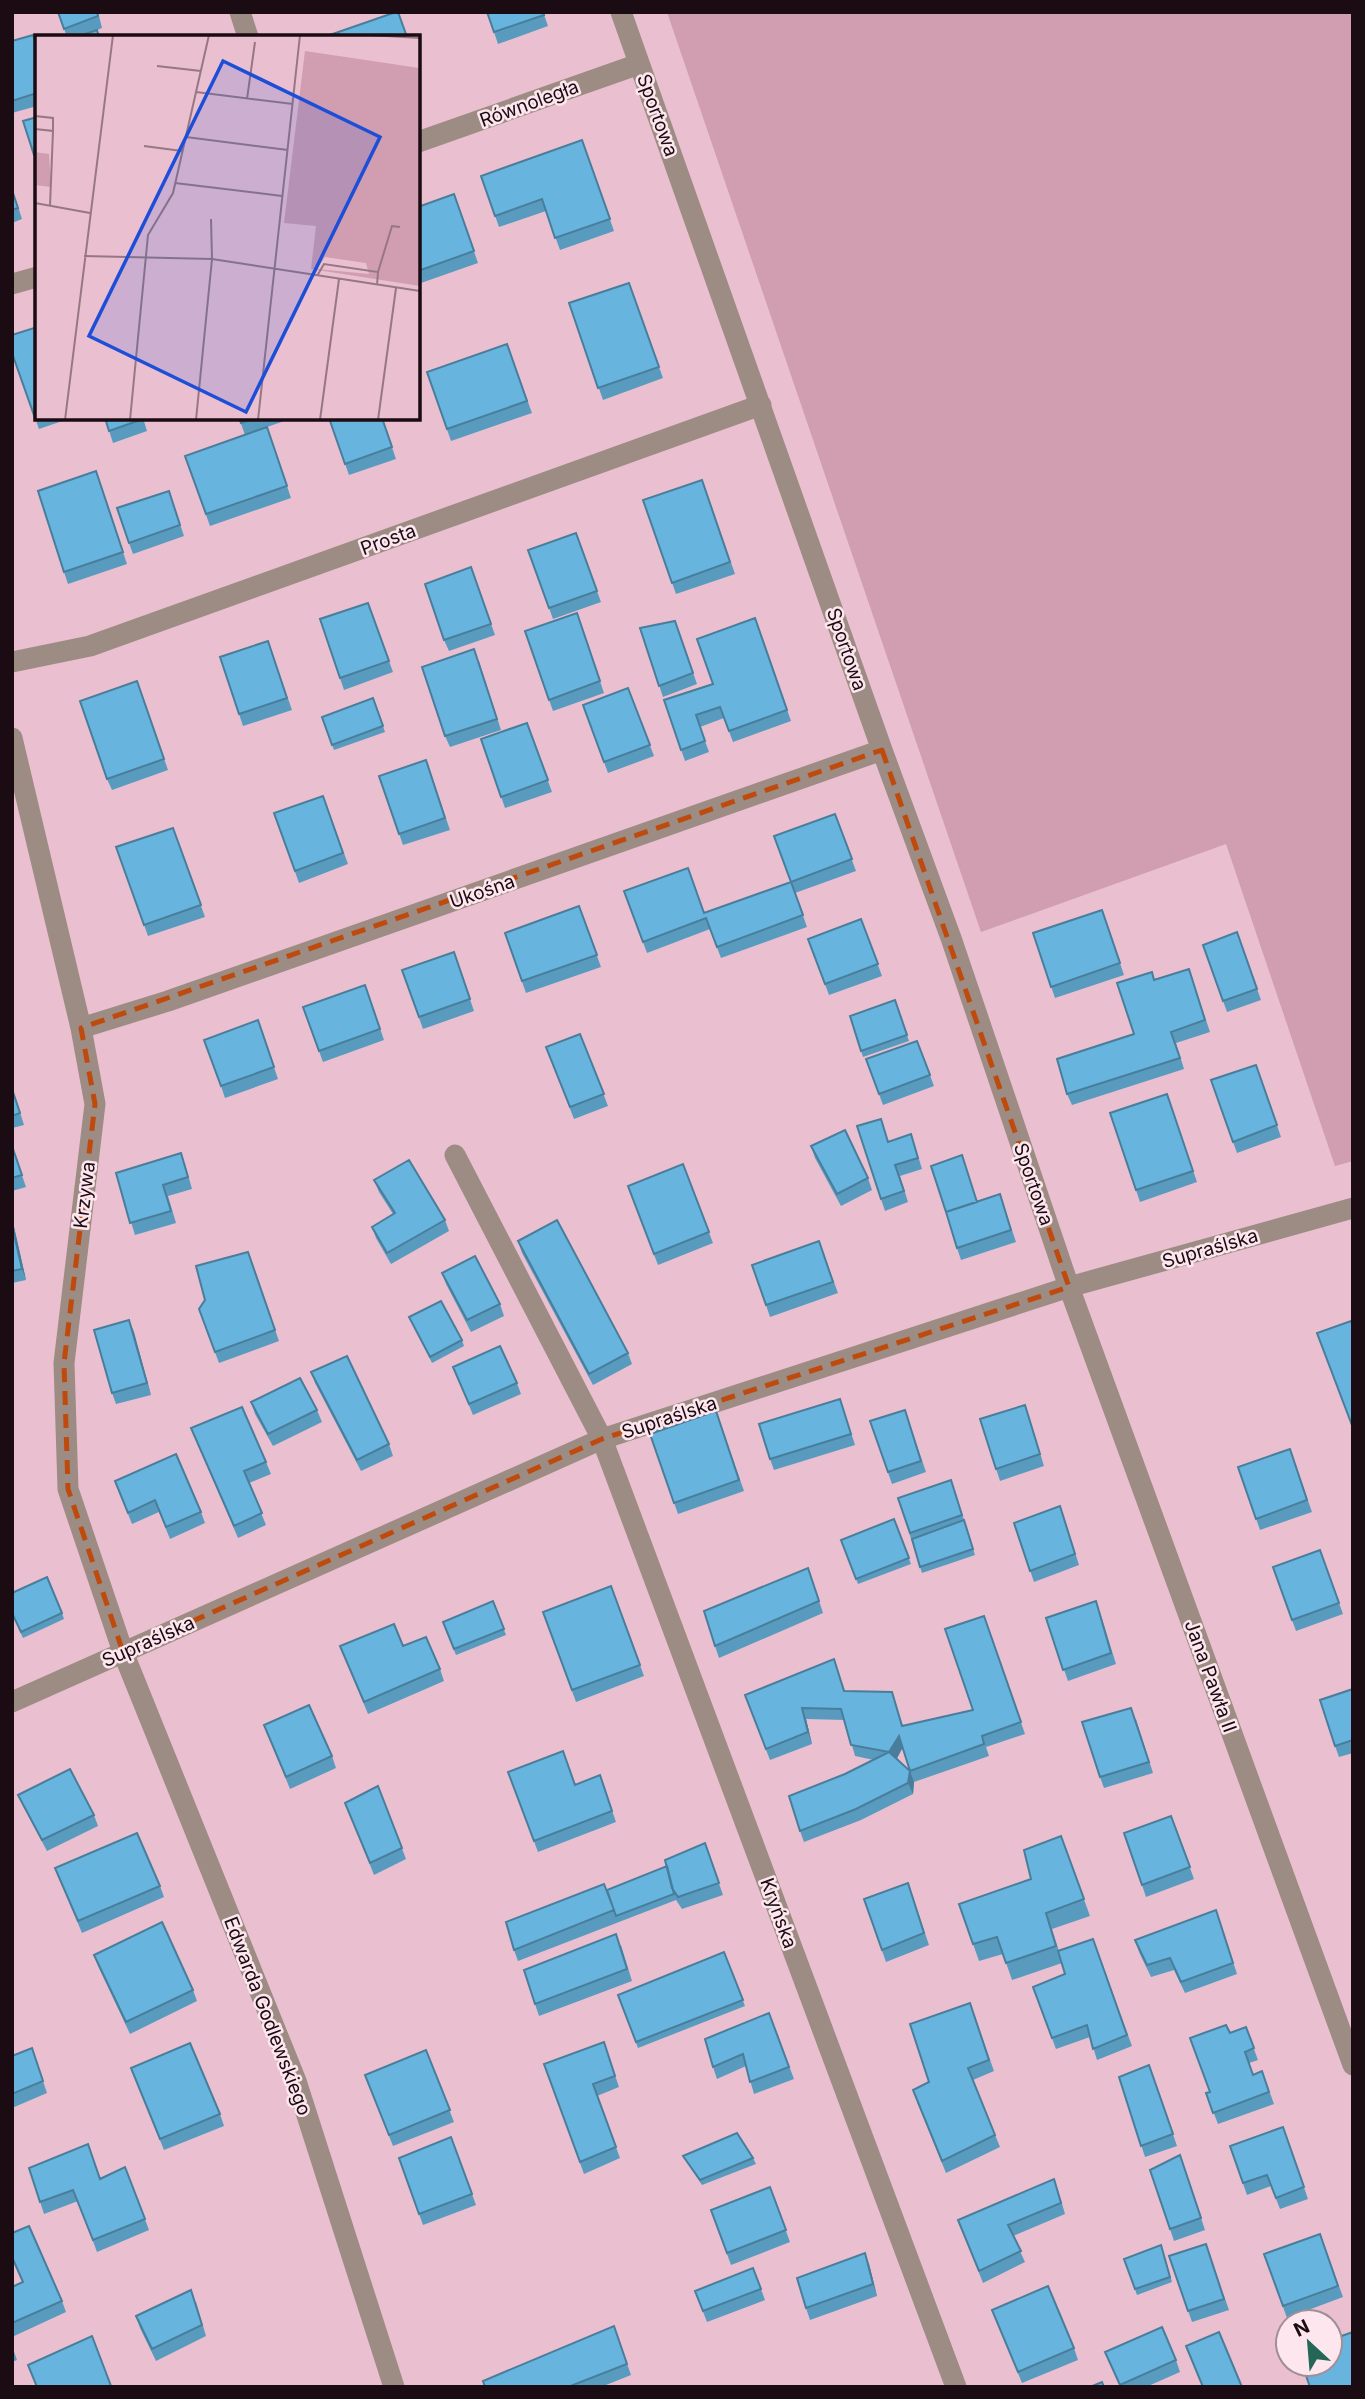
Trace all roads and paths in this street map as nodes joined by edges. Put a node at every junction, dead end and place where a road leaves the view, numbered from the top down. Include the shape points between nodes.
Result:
1 (240, 12) edge
2 (621, 12) edge
3 (247, 35) edge
4 (639, 64) junction
5 (420, 141) edge
6 (35, 278) edge
7 (12, 284) edge
8 (761, 405) junction
9 (12, 662) edge
10 (12, 738) edge
11 (882, 750) junction
12 (16, 776) edge
13 (81, 1028) junction
14 (455, 1155) dead end
15 (1353, 1208) edge
16 (1069, 1287) junction
17 (602, 1439) junction
18 (123, 1652) junction
19 (12, 1702) edge
20 (1353, 2065) edge
21 (394, 2387) edge
22 (956, 2387) edge

1 - 3 street
2 - 4 street, Sportowa
4 - 5 street, Równoległa
4 - 8 street, Sportowa
6 - 7 street
8 - 9 street, Prosta via 90,646
8 - 11 street, Sportowa
10 - 12 street, Krzywa
11 - 13 street, Ukośna
11 - 16 street, Sportowa via 951,937
12 - 13 street, Krzywa
13 - 18 street, Krzywa via 95,1104 64,1363 68,1489
14 - 17 street, Kryńska
15 - 16 street, Supraślska
16 - 17 street, Supraślska
16 - 20 street, Jana Pawła II
17 - 18 street, Supraślska
17 - 22 street, Kryńska
18 - 19 street, Supraślska
18 - 21 street, Edwarda Godlewskiego via 296,2081

